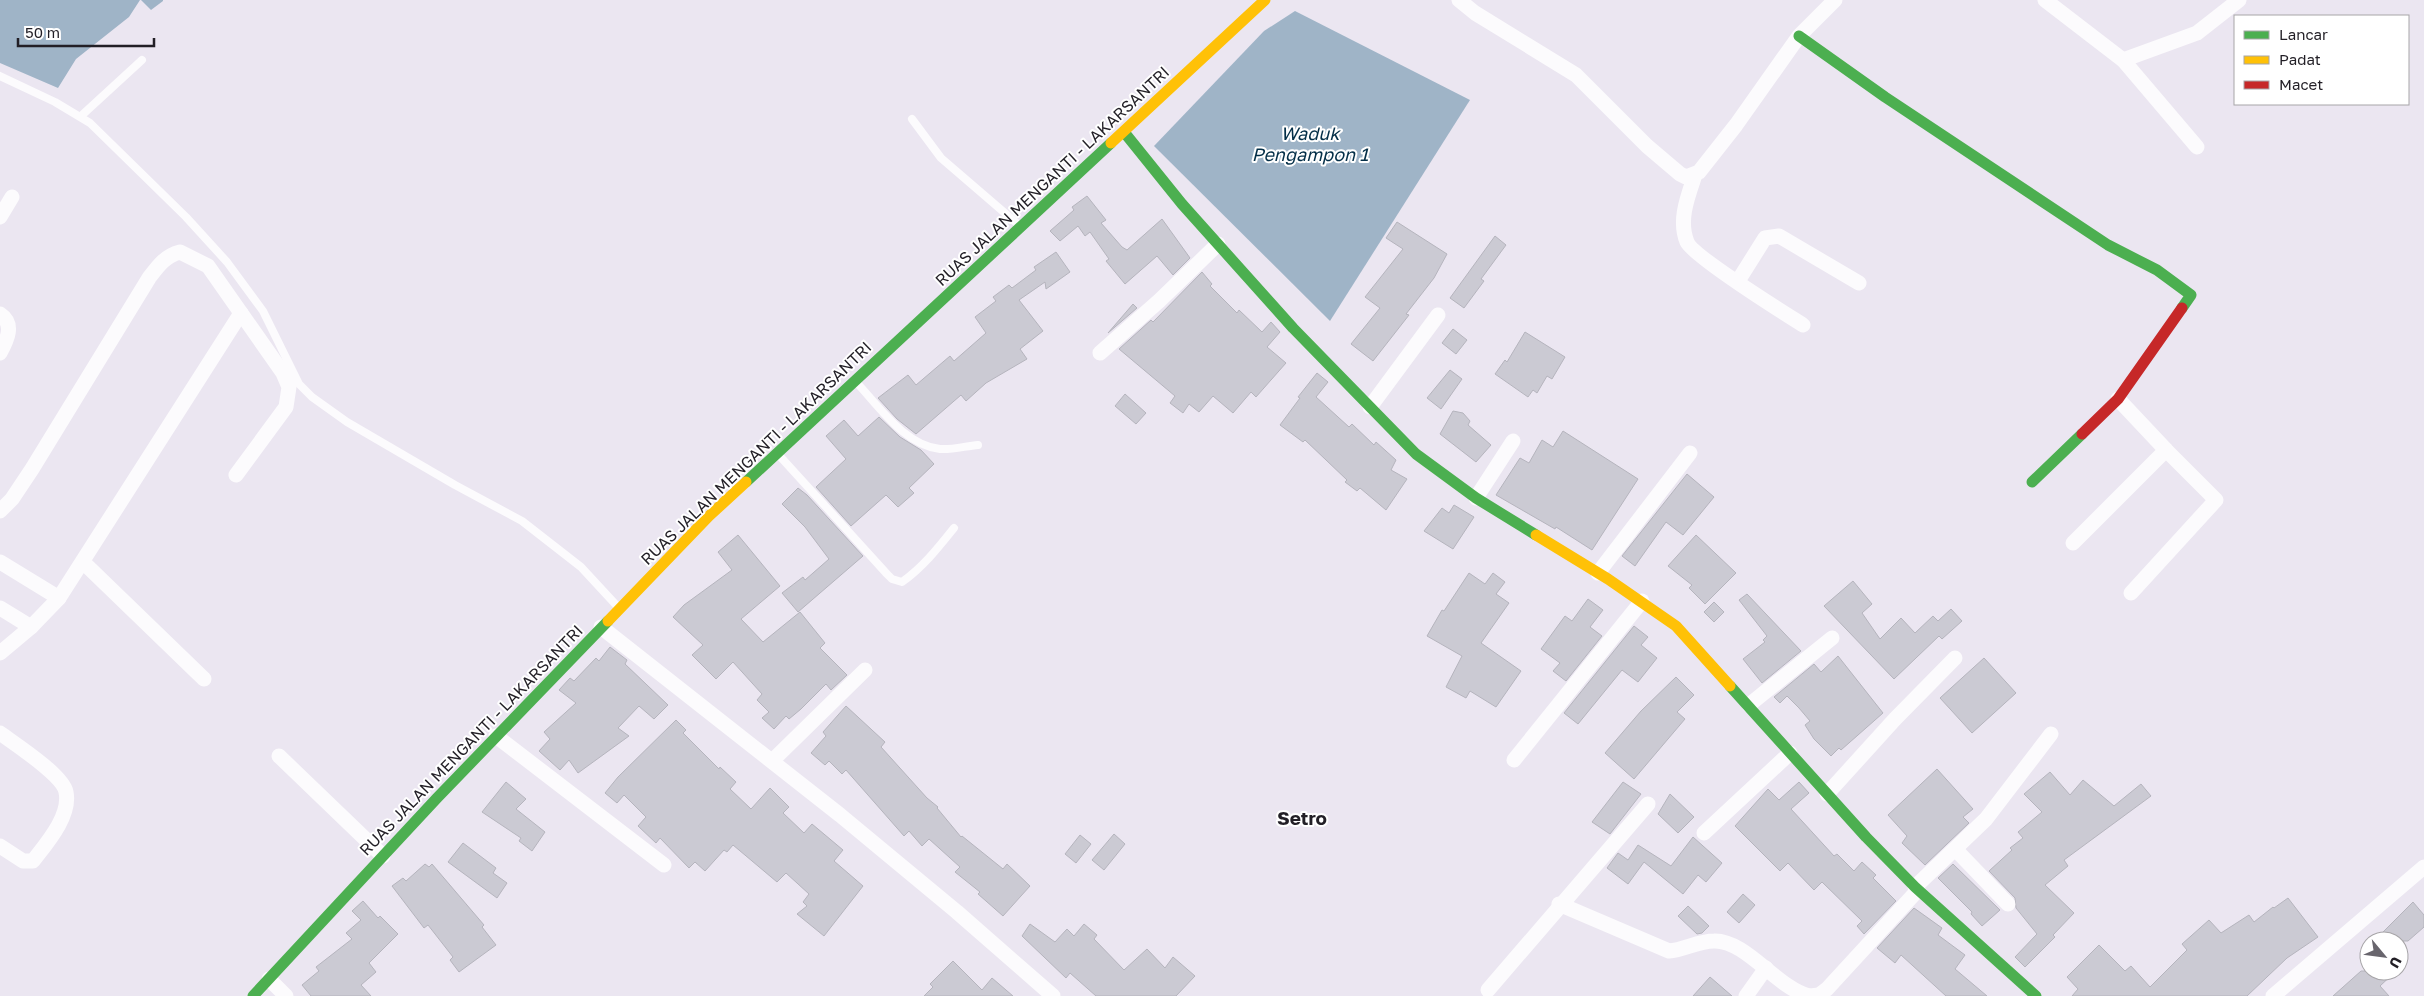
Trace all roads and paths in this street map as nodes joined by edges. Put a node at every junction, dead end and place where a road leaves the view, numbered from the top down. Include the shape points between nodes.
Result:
1 (1265, 0) edge
2 (1459, 0) edge
3 (1835, 0) edge
4 (2045, 0) edge
5 (2239, 0) edge
6 (1799, 36) junction
7 (142, 60) dead end
8 (2123, 60) junction
9 (0, 76) edge
10 (81, 116) junction
11 (912, 119) dead end
12 (1124, 132) junction
13 (2197, 147) dead end
14 (1695, 175) junction
15 (12, 197) dead end
16 (0, 217) edge
17 (1021, 227) junction
18 (1218, 244) junction
19 (1738, 281) junction
20 (1859, 283) dead end
21 (241, 313) junction
22 (0, 314) edge
23 (1438, 315) dead end
24 (1803, 325) dead end
25 (0, 353) edge
26 (1100, 353) dead end
27 (854, 380) junction
28 (2118, 398) junction
29 (1370, 407) junction
30 (1513, 441) dead end
31 (978, 445) dead end
32 (2166, 450) junction
33 (776, 452) junction
34 (1690, 453) dead end
35 (236, 475) dead end
36 (2032, 482) dead end
37 (1476, 498) junction
38 (0, 511) edge
39 (954, 528) dead end
40 (2073, 543) dead end
41 (0, 562) edge
42 (83, 562) junction
43 (1598, 573) junction
44 (2131, 593) dead end
45 (59, 598) junction
46 (1642, 601) junction
47 (0, 608) edge
48 (620, 608) junction
49 (31, 627) junction
50 (601, 627) junction
51 (1832, 638) dead end
52 (0, 653) edge
53 (1955, 658) dead end
54 (865, 670) dead end
55 (204, 679) dead end
56 (1750, 705) junction
57 (0, 732) edge
58 (2051, 734) dead end
59 (496, 736) junction
60 (1790, 753) junction
61 (279, 756) dead end
62 (773, 760) junction
63 (1514, 760) dead end
64 (1826, 794) junction
65 (1648, 804) dead end
66 (1704, 833) dead end
67 (0, 846) edge
68 (1956, 850) junction
69 (383, 856) junction
70 (664, 865) dead end
71 (2424, 867) edge
72 (1917, 889) junction
73 (1559, 904) junction
74 (2008, 904) dead end
75 (1766, 968) junction
76 (269, 979) junction
77 (1488, 990) dead end
78 (252, 996) edge
79 (286, 996) edge
80 (1054, 996) edge
81 (1746, 996) edge
82 (1809, 996) edge
83 (2036, 996) edge
84 (2274, 996) edge

1 - 12 street, RUAS JALAN MENGANTI - LAKARSANTRI
2 - 14 street via 1576,75 1680,174
3 - 6 street
4 - 8 street
5 - 8 street via 2197,34
6 - 14 street via 1736,125
6 - 28 street via 2101,240 2157,270 2191,295
7 - 10 lane
8 - 13 street
9 - 10 lane
10 - 48 lane via 186,217 227,262 263,311 299,384 312,398 455,485 522,521 581,567
11 - 17 lane via 941,158
12 - 17 street, RUAS JALAN MENGANTI - LAKARSANTRI
12 - 18 street
14 - 19 street via 1685,204 1683,227 1688,243 1696,253
15 - 16 street
17 - 27 street, RUAS JALAN MENGANTI - LAKARSANTRI
18 - 26 street via 1159,302
18 - 29 street
19 - 20 street via 1765,238 1779,236
19 - 24 street
21 - 35 street via 283,373 289,397 286,407
21 - 38 street via 208,266 180,252 161,262 27,477
21 - 42 street
22 - 25 street via 8,324 9,334
23 - 29 street
27 - 31 lane via 908,436 924,445 941,449
27 - 33 street, RUAS JALAN MENGANTI - LAKARSANTRI
28 - 32 street
28 - 36 street
29 - 37 street via 1416,454
30 - 37 street
32 - 40 street
32 - 44 street via 2216,500
33 - 39 lane via 867,554 897,582 914,573
33 - 48 street, RUAS JALAN MENGANTI - LAKARSANTRI
34 - 43 street
37 - 43 street
41 - 45 street
42 - 45 street
42 - 55 street
43 - 46 street
45 - 49 street
46 - 56 street via 1676,626
46 - 63 street
47 - 49 street
48 - 50 street, RUAS JALAN MENGANTI - LAKARSANTRI
49 - 52 street
50 - 59 street, RUAS JALAN MENGANTI - LAKARSANTRI
50 - 62 street
51 - 56 street
53 - 64 street
54 - 62 street
56 - 60 street
57 - 67 street via 57,778 66,791 61,818 33,861 23,861
58 - 68 street via 1986,819
59 - 69 street, RUAS JALAN MENGANTI - LAKARSANTRI
59 - 70 street
60 - 64 street
60 - 66 street
61 - 69 street
62 - 80 street
64 - 72 street
65 - 73 street
68 - 72 street
68 - 74 street
69 - 76 street, RUAS JALAN MENGANTI - LAKARSANTRI
71 - 84 street
72 - 82 street via 1827,989 1819,995
72 - 83 street
73 - 75 street via 1669,951 1714,941 1728,943
73 - 77 street
75 - 81 street
75 - 82 street via 1792,989
76 - 78 street, RUAS JALAN MENGANTI - LAKARSANTRI
76 - 79 street

